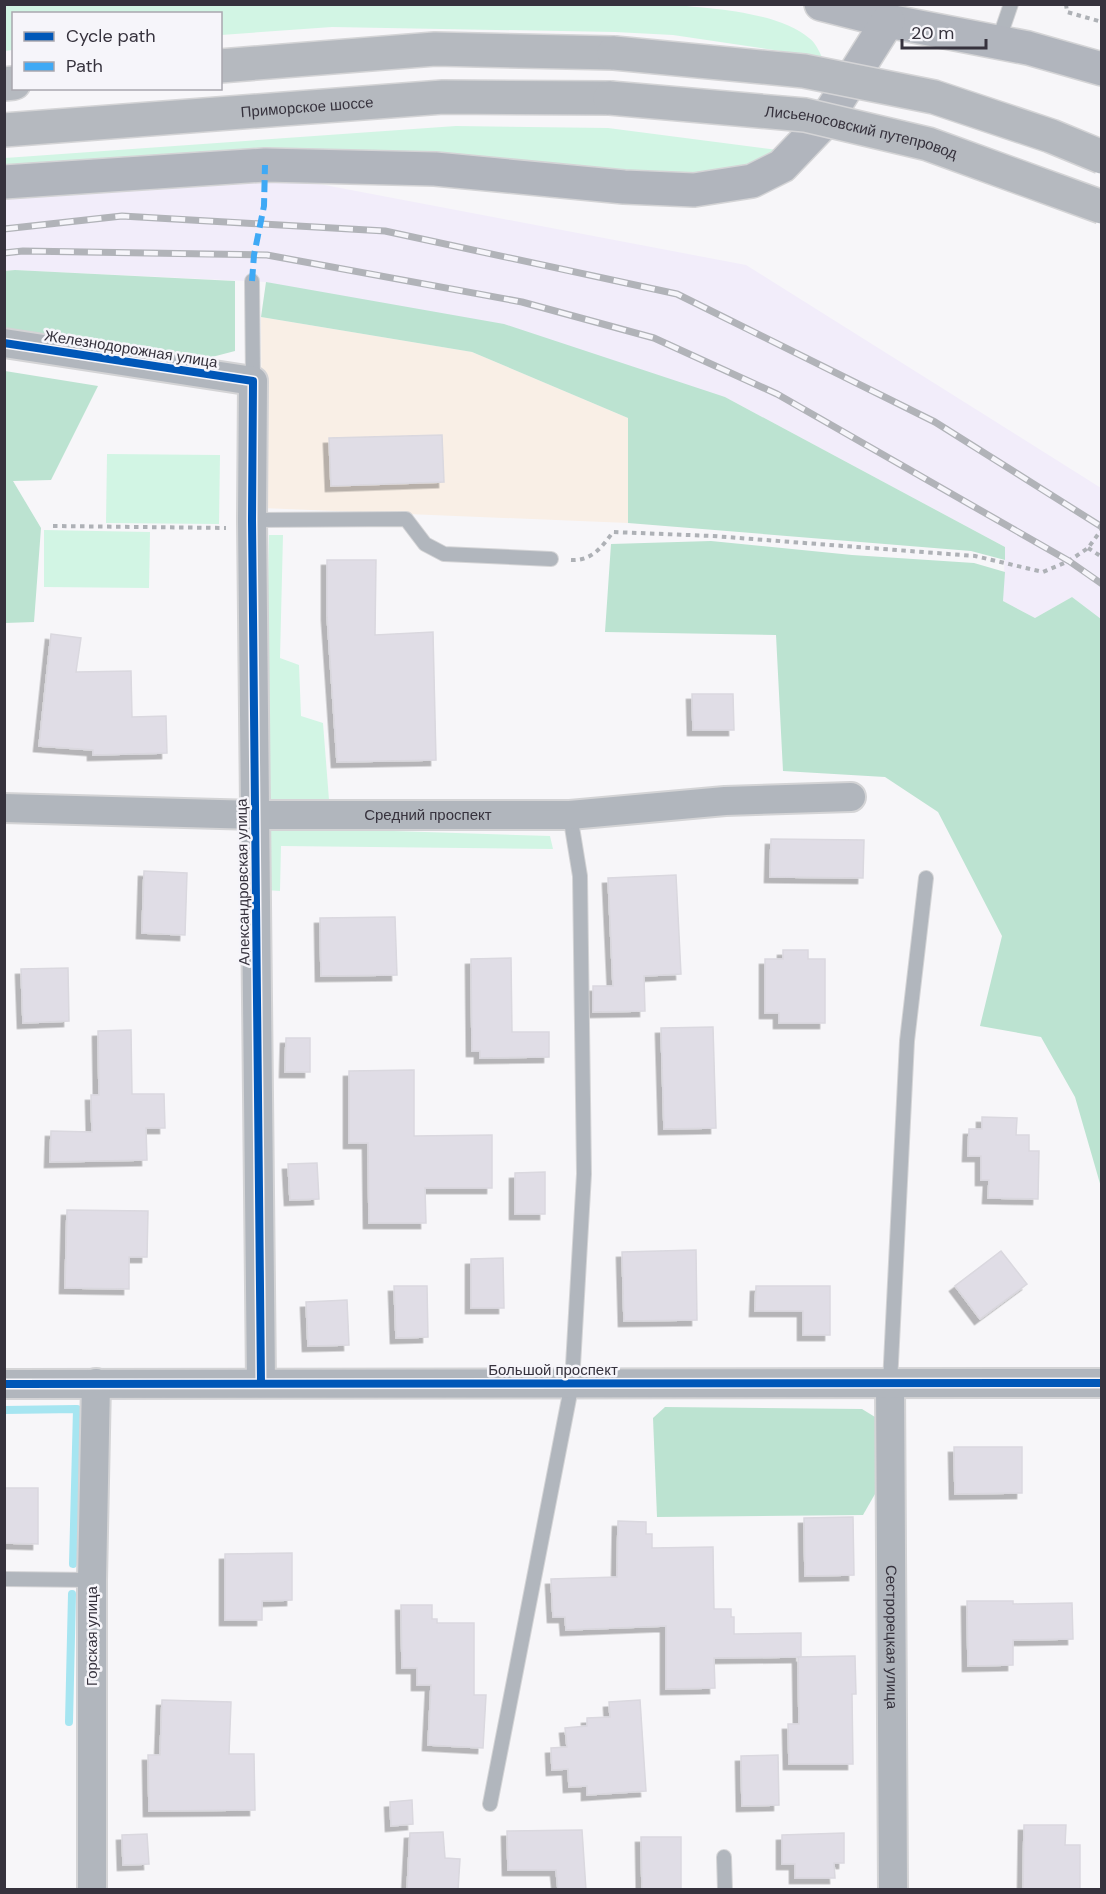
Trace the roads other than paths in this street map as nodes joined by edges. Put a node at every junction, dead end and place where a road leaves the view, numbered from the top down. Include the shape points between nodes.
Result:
1 (821, 4) edge
2 (1011, 4) edge
3 (894, 13) edge
4 (998, 42) junction
5 (222, 66) edge
6 (1101, 69) edge
7 (610, 98) joint
8 (4, 129) edge
9 (1101, 157) edge
10 (4, 182) edge
11 (1101, 207) edge
12 (252, 281) dead end
13 (4, 343) edge
14 (253, 381) junction
15 (252, 524) junction
16 (551, 559) road end
17 (850, 798) dead end
18 (4, 808) edge
19 (256, 815) junction
20 (570, 815) junction
21 (926, 878) dead end
22 (96, 1383) junction
23 (261, 1383) junction
24 (572, 1383) junction
25 (890, 1383) junction
26 (1101, 1383) edge
27 (4, 1384) edge
28 (4, 1579) edge
29 (92, 1580) junction
30 (490, 1804) dead end
31 (724, 1857) dead end
32 (92, 1890) edge
33 (725, 1890) edge
34 (893, 1890) edge

1 - 3 street
2 - 4 lane
3 - 4 street
3 - 10 street via 825,121 782,166 752,181 694,190 435,169 265,165
4 - 6 street
5 - 9 main road, bridge via 435,49 614,53 804,72 934,97
7 - 8 main road, Приморское шоссе via 443,97
7 - 11 main road, Лисьеносовский путепровод, bridge via 805,115 928,144
12 - 14 lane
13 - 14 street, Железнодорожная улица
14 - 15 street, Александровская улица
15 - 16 lane via 406,519 425,544 444,554
15 - 19 street, Александровская улица
17 - 20 street, Средний проспект via 725,801
18 - 19 street, Средний проспект
19 - 20 street, Средний проспект
19 - 23 street, Александровская улица
20 - 24 lane via 580,876 584,1174
21 - 25 lane via 908,1041
22 - 23 street, Большой проспект
22 - 27 street, Большой проспект
22 - 29 street, Горская улица
23 - 24 street, Большой проспект
24 - 25 street, Большой проспект
24 - 30 lane
25 - 26 street, Большой проспект
25 - 34 street, Сестрорецкая улица
28 - 29 lane
29 - 32 street, Горская улица
31 - 33 lane

